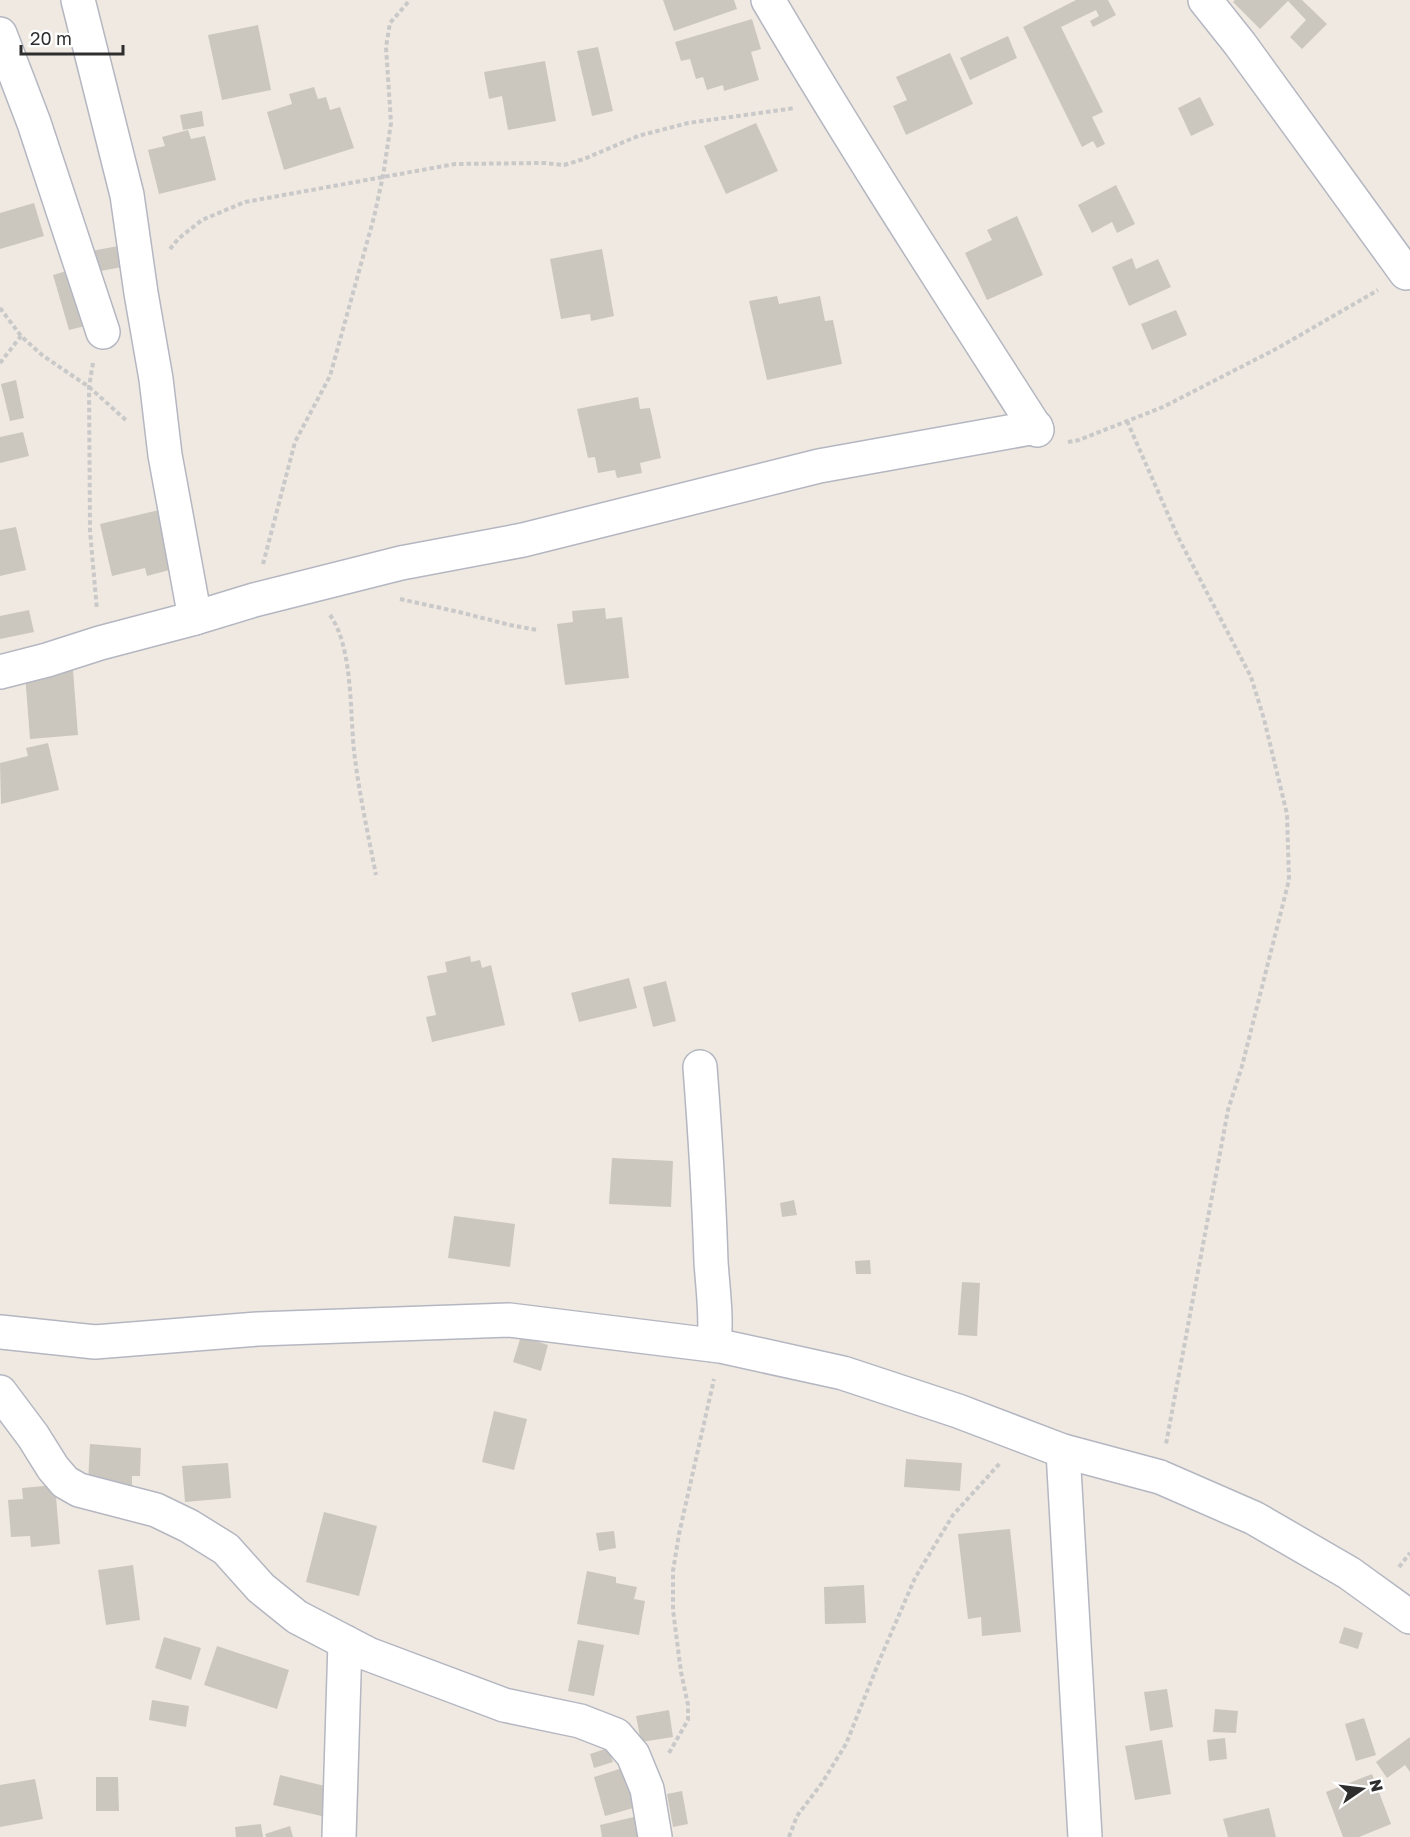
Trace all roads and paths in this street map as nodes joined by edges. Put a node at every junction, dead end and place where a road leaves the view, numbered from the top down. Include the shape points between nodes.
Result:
1 (78, 0) edge
2 (410, 0) edge
3 (768, 0) edge
4 (1205, 0) edge
5 (0, 34) edge
6 (829, 103) junction
7 (383, 176) junction
8 (1406, 273) joint
9 (141, 293) junction
10 (0, 308) edge
11 (103, 332) joint
12 (21, 336) junction
13 (0, 363) edge
14 (89, 387) junction
15 (1127, 422) junction
16 (1036, 429) junction
17 (165, 455) junction
18 (297, 589) junction
19 (389, 597) dead end
20 (254, 600) junction
21 (195, 618) junction
22 (537, 630) dead end
23 (100, 643) junction
24 (0, 672) edge
25 (376, 875) dead end
26 (700, 1067) dead end
27 (0, 1332) edge
28 (717, 1345) junction
29 (0, 1392) edge
30 (1023, 1436) junction
31 (1063, 1451) junction
32 (1160, 1477) junction
33 (1410, 1617) edge
34 (345, 1642) junction
35 (647, 1788) junction
36 (339, 1837) edge
37 (655, 1837) edge
38 (789, 1837) edge
39 (1085, 1837) edge

1 - 9 street via 127,195
2 - 7 path via 390,23 386,47 391,123
3 - 6 street
4 - 8 street
5 - 11 street via 34,123
6 - 7 path via 688,123 638,136 564,165 455,164
6 - 16 street
7 - 9 path via 245,202 202,220 178,239
7 - 20 path via 330,376 295,442
8 - 15 path via 1278,348
9 - 17 street
10 - 12 path
11 - 14 path via 94,353
12 - 13 path
12 - 14 path
14 - 17 path
14 - 23 path via 90,531
15 - 16 path via 1053,445
15 - 32 path via 1178,537 1251,677 1287,814 1289,880 1228,1110
16 - 18 street via 819,466 523,540 401,563
17 - 21 street
18 - 20 street
18 - 25 path via 321,604 340,633 354,751
19 - 22 path
20 - 21 street
21 - 23 street
23 - 24 street
26 - 28 street
27 - 28 street via 95,1342 258,1329 509,1320
28 - 30 street via 843,1373
28 - 35 path via 673,1571 673,1610 688,1720
29 - 34 street via 53,1468 72,1486 156,1510 189,1526 226,1549 261,1588 297,1617
30 - 31 street
30 - 38 path via 953,1515 915,1578 846,1744 797,1816
31 - 32 street
31 - 39 street
32 - 33 street via 1254,1518 1349,1573
34 - 35 street via 504,1705 580,1721 616,1735 633,1755
34 - 36 street
35 - 37 street

